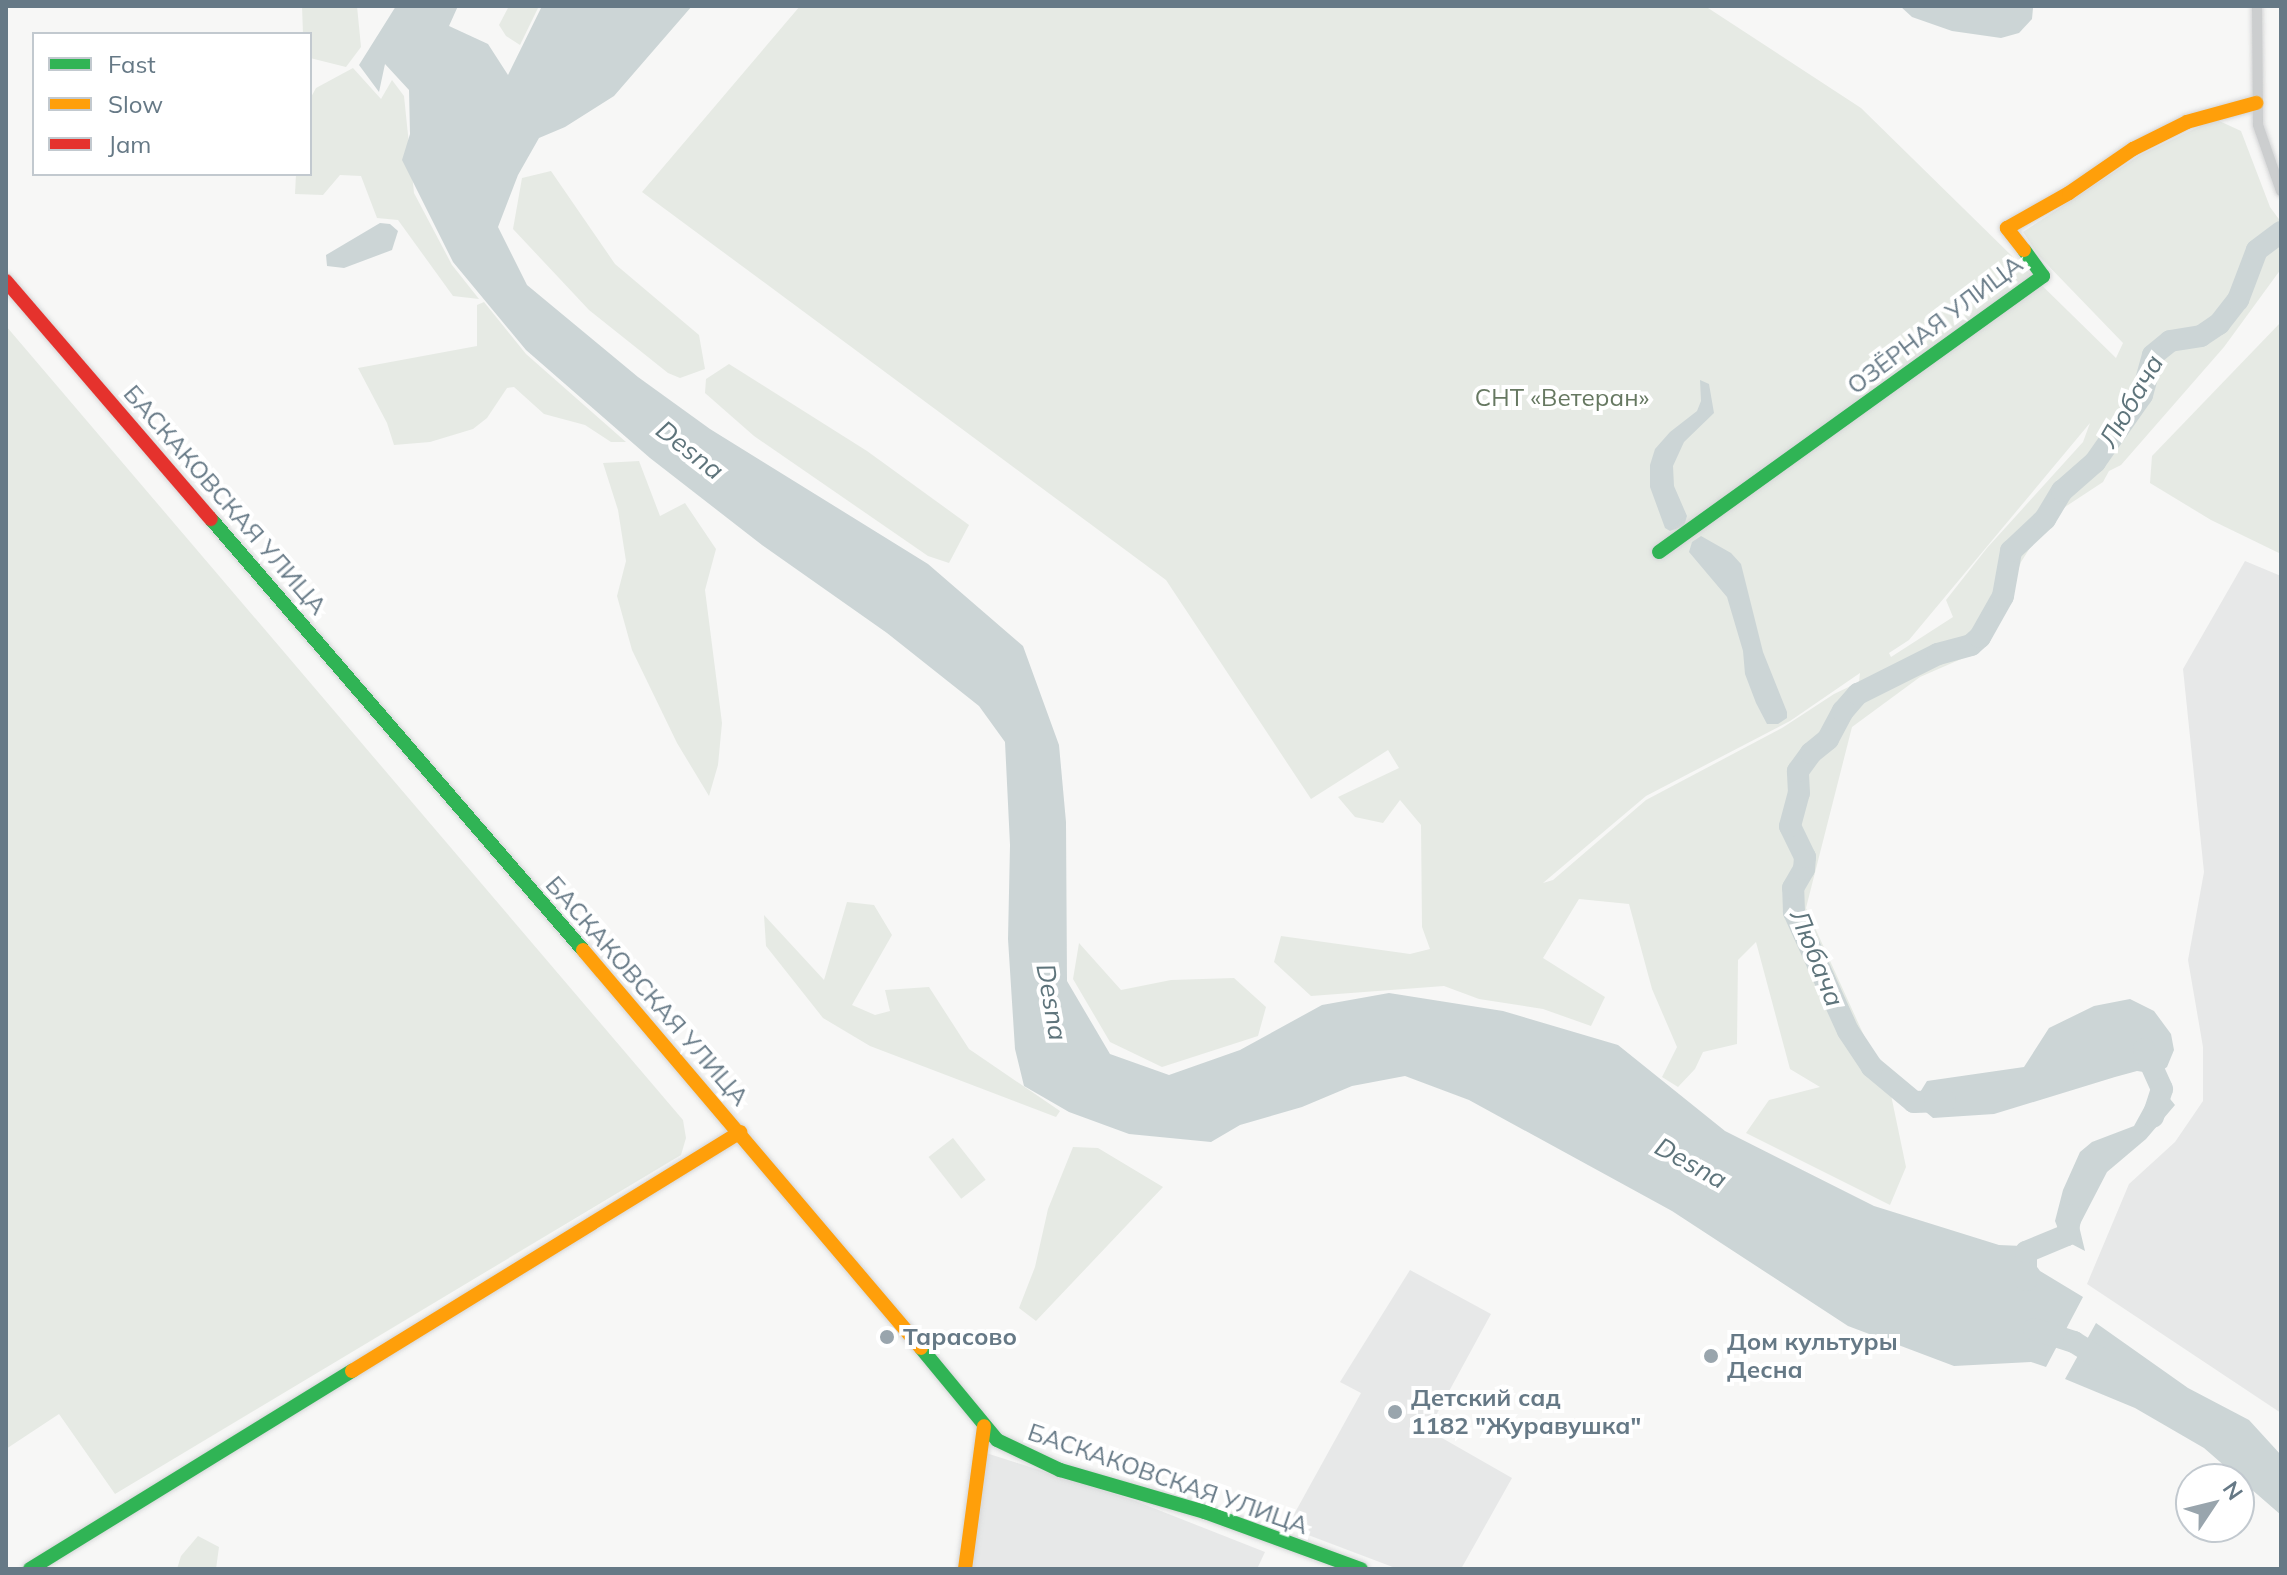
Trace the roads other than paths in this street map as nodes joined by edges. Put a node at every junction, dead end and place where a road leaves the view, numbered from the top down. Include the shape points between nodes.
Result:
1 (2257, 6) edge
2 (2256, 103) junction
3 (2281, 191) edge
4 (6, 281) edge
5 (1659, 552) dead end
6 (740, 1132) junction
7 (984, 1426) junction
8 (30, 1569) edge
9 (965, 1569) edge
10 (1361, 1569) edge

1 - 2 street
2 - 3 street via 2263,144
2 - 5 street, ОЗЁРНАЯ УЛИЦА via 2187,122 2133,149 2007,228 2043,276
4 - 6 street, БАСКАКОВСКАЯ УЛИЦА
6 - 7 street, БАСКАКОВСКАЯ УЛИЦА
6 - 8 street
7 - 9 street
7 - 10 street, БАСКАКОВСКАЯ УЛИЦА via 997,1440 1060,1470 1205,1512

